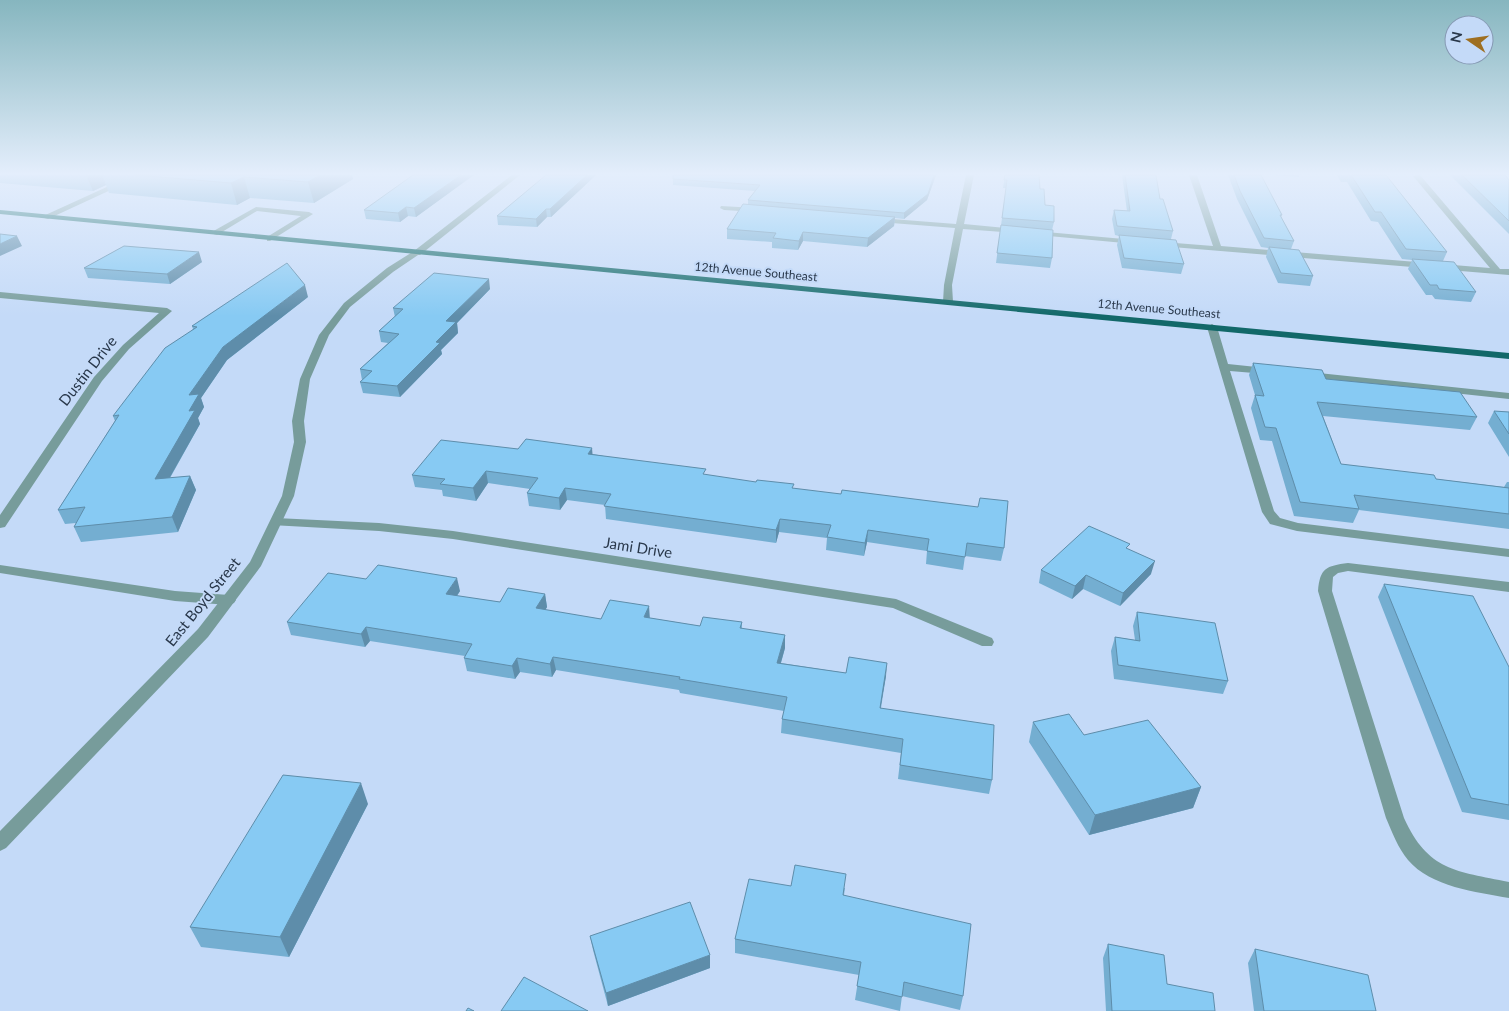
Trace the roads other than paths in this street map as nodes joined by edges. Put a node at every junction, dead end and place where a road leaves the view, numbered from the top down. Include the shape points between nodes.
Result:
1 (96, 222) edge
2 (234, 222) edge
3 (296, 222) edge
4 (456, 222) edge
5 (900, 222) edge
6 (961, 222) edge
7 (1209, 222) edge
8 (1455, 222) edge
9 (960, 227) junction
10 (1023, 232) edge
11 (1032, 233) edge
12 (214, 234) junction
13 (270, 239) junction
14 (1140, 242) edge
15 (1150, 243) edge
16 (1218, 249) junction
17 (417, 253) junction
18 (1498, 272) junction
19 (1509, 272) edge
20 (0, 295) edge
21 (948, 302) junction
22 (1212, 327) junction
23 (1509, 356) edge
24 (1224, 367) junction
25 (1279, 372) edge
26 (1298, 374) edge
27 (1509, 396) edge
28 (276, 522) junction
29 (0, 524) edge
30 (1509, 553) edge
31 (0, 569) edge
32 (1509, 587) edge
33 (229, 600) junction
34 (987, 642) dead end
35 (0, 843) edge
36 (1509, 890) edge

1 - 12 main road, 12th Avenue Southeast
2 - 12 street
3 - 13 street
4 - 17 street, East Boyd Street
5 - 9 street
6 - 9 street
7 - 16 street
8 - 18 street
9 - 10 street
9 - 21 street via 948,285
11 - 14 street
12 - 13 main road, 12th Avenue Southeast
13 - 17 main road, 12th Avenue Southeast
15 - 16 street
16 - 18 street
17 - 21 main road, 12th Avenue Southeast
17 - 28 street, East Boyd Street via 347,305 324,335 305,379 298,421 300,442 296,467
18 - 19 street
20 - 29 street, Dustin Drive via 167,312 126,347 98,379
21 - 22 main road, 12th Avenue Southeast
22 - 23 main road, 12th Avenue Southeast
22 - 24 street
24 - 25 street
24 - 30 street via 1268,512 1275,521 1297,527
26 - 27 street
28 - 33 street, East Boyd Street via 256,563
28 - 34 street, Jami Drive via 379,527 453,535 896,604
31 - 33 street via 175,596
32 - 36 street via 1348,567 1334,569 1326,576 1325,592 1395,818 1406,841 1418,858 1453,877
33 - 35 street, East Boyd Street via 203,632

